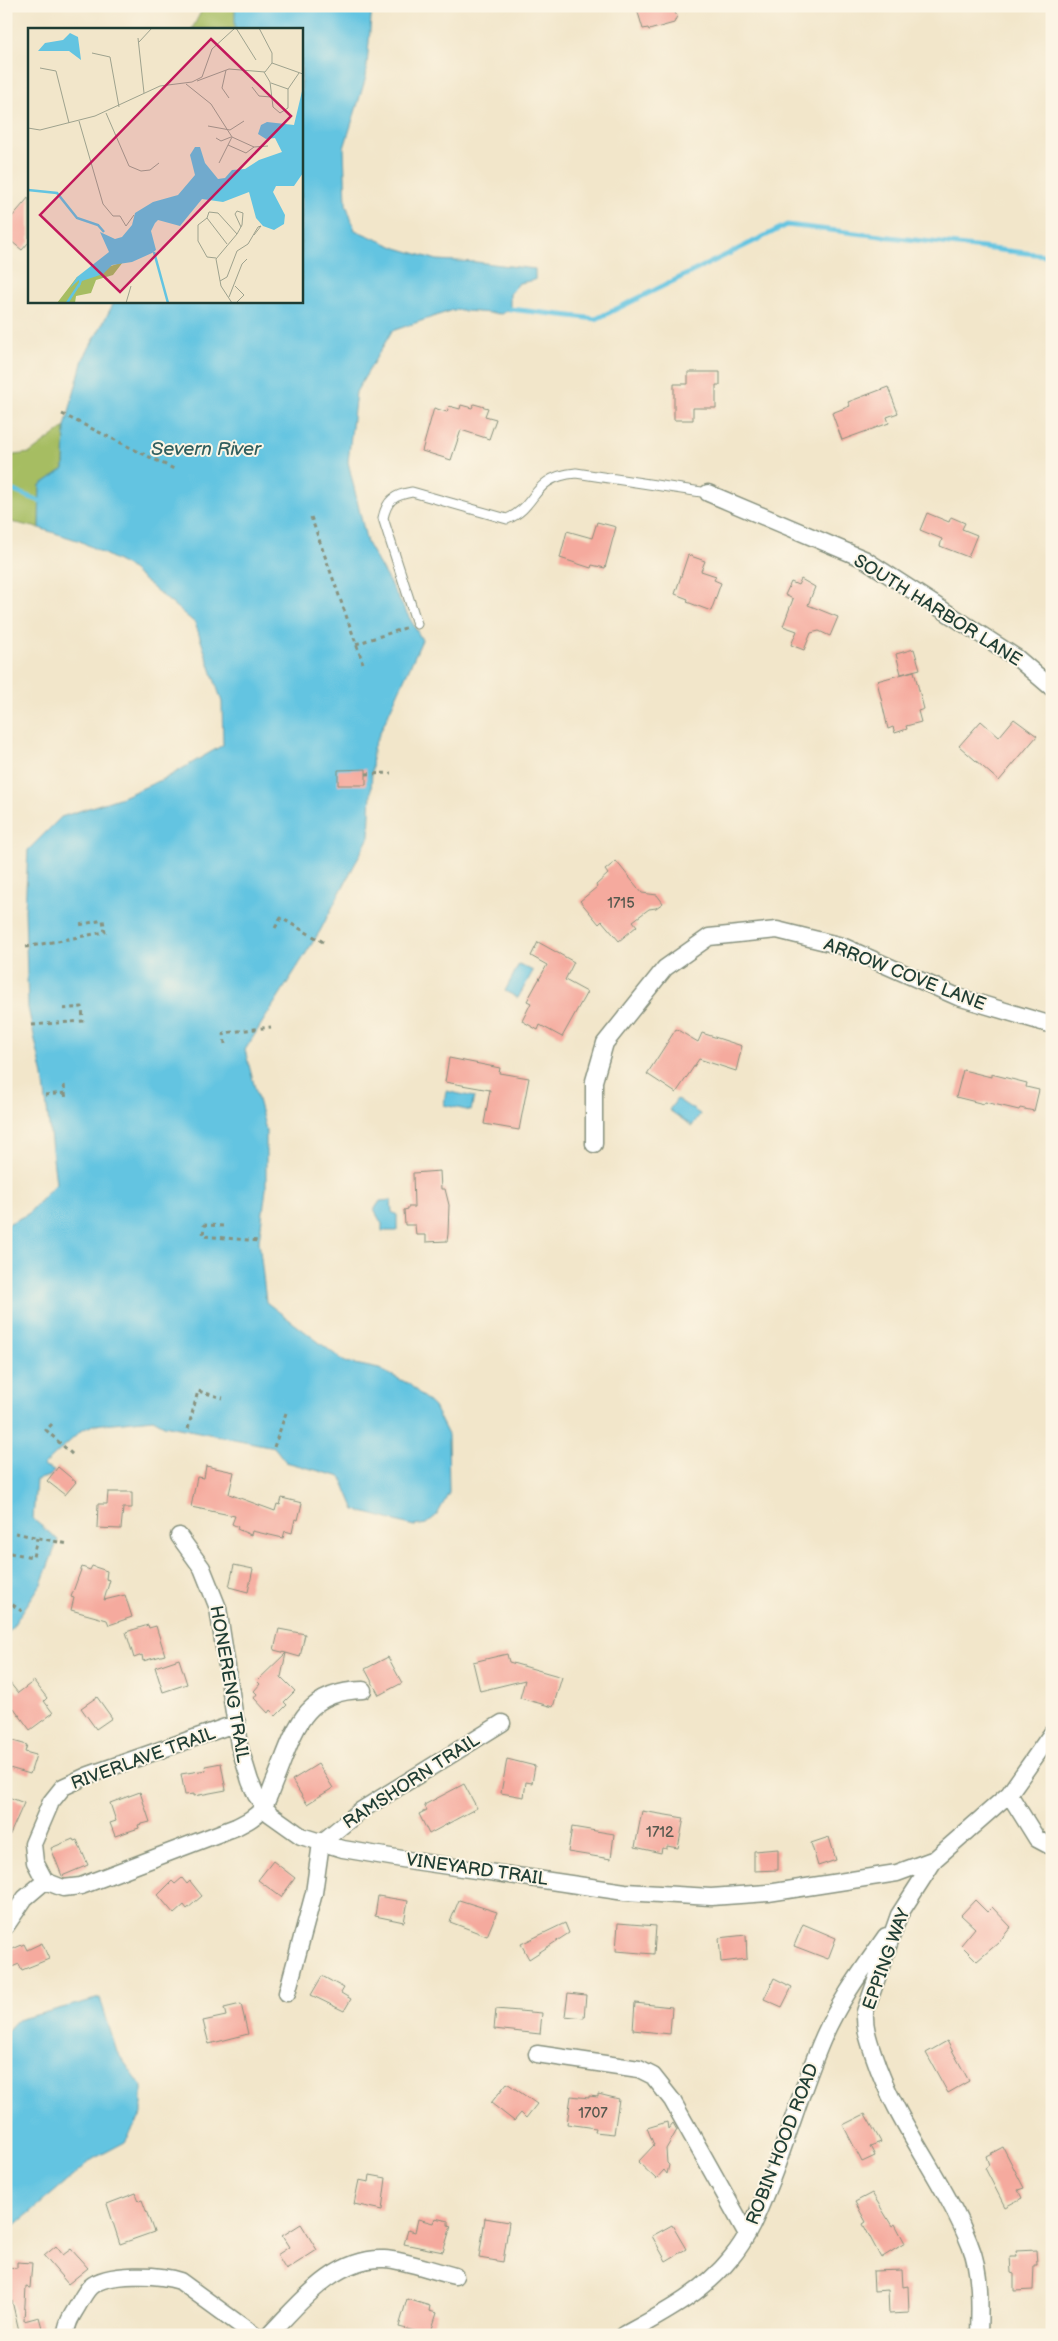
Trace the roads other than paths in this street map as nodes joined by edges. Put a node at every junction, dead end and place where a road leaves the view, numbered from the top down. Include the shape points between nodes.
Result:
1 (708, 493) joint
2 (417, 624) road end
3 (1052, 688) edge
4 (1052, 1025) edge
5 (594, 1144) dead end
6 (179, 1536) dead end
7 (363, 1690) dead end
8 (237, 1723) junction
9 (502, 1723) dead end
10 (1052, 1733) edge
11 (1009, 1794) junction
12 (264, 1807) junction
13 (321, 1843) junction
14 (1052, 1847) edge
15 (935, 1859) junction
16 (45, 1881) junction
17 (899, 1915) junction
18 (6, 1926) edge
19 (287, 1993) dead end
20 (537, 2054) dead end
21 (748, 2234) junction
22 (455, 2276) dead end
23 (66, 2335) edge
24 (254, 2335) edge
25 (269, 2335) edge
26 (624, 2335) edge
27 (979, 2335) edge

1 - 2 lane via 576,473 558,475 542,485 519,514 507,519 412,492 398,494 386,506 383,518
1 - 3 street, SOUTH HARBOR LANE via 864,559 1017,658
4 - 5 street, ARROW COVE LANE via 958,997 842,946 777,930 709,937 665,968 605,1043 594,1081
6 - 8 street, HONERENG TRAIL via 202,1568 218,1608
7 - 12 street via 332,1694 309,1710 296,1730
8 - 12 street, HONERENG TRAIL via 246,1770
8 - 16 street, RIVERLAVE TRAIL via 96,1772 63,1787 51,1802 33,1844 34,1862
9 - 13 street, RAMSHORN TRAIL via 360,1811
10 - 11 street, EPPING WAY
11 - 14 street via 1037,1839
11 - 15 street, EPPING WAY
12 - 13 street, VINEYARD TRAIL via 283,1825
12 - 16 street via 236,1827 81,1886 63,1888
13 - 15 street, VINEYARD TRAIL via 414,1861 625,1892 711,1897 768,1893 897,1873
13 - 19 street via 314,1893
15 - 17 street, EPPING WAY
16 - 18 street via 25,1898
17 - 21 street, ROBIN HOOD ROAD via 824,2035
17 - 27 street, EPPING WAY via 867,2002 865,2024 886,2088 970,2245 977,2277
20 - 21 street via 639,2069 653,2076 681,2113
21 - 26 street, ROBIN HOOD ROAD via 732,2257 699,2289
22 - 25 street via 386,2259 368,2260 334,2274 309,2294
23 - 24 street via 69,2322 91,2287 127,2277 169,2277 192,2288

